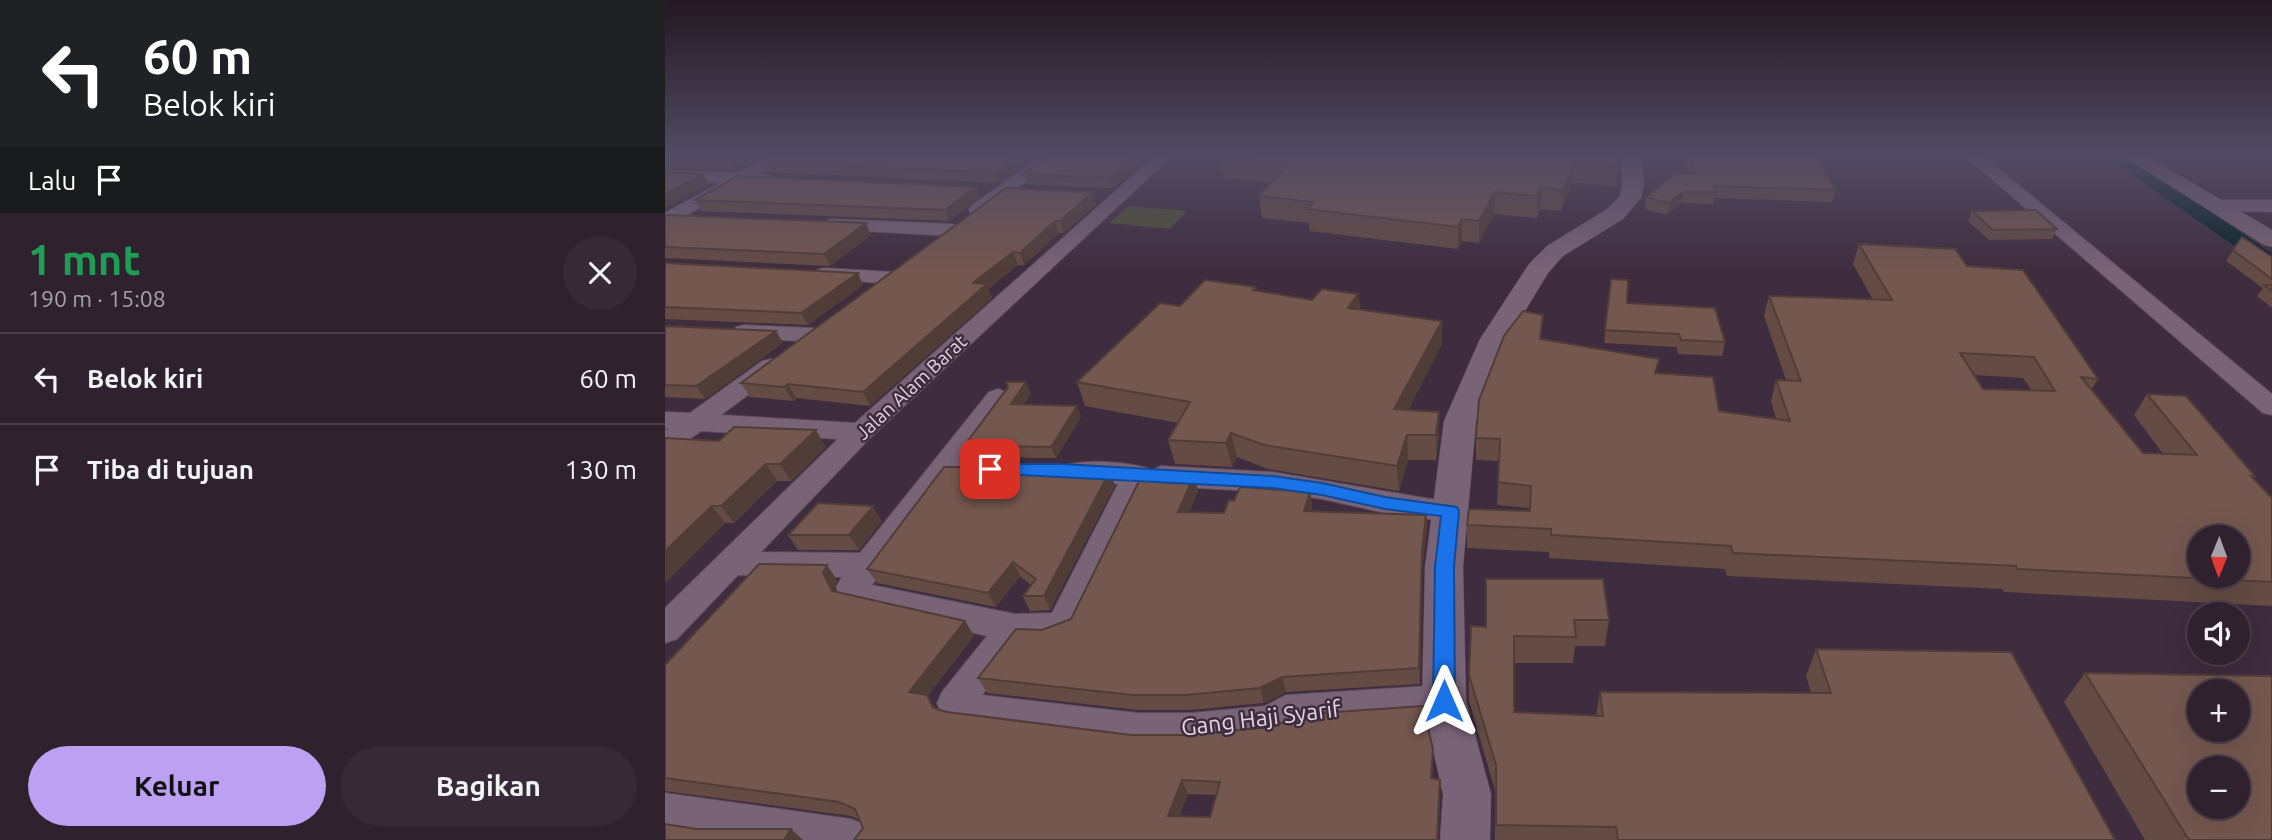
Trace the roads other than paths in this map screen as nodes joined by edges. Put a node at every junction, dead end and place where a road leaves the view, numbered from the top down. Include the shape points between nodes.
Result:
1 (711, 194) edge
2 (1000, 194) edge
3 (1121, 194) edge
4 (1631, 194) edge
5 (2019, 194) edge
6 (2199, 194) edge
7 (1087, 195) edge
8 (1118, 197) junction
9 (2219, 206) junction
10 (2272, 206) edge
11 (667, 218) edge
12 (711, 219) edge
13 (819, 224) edge
14 (953, 230) junction
15 (2272, 240) edge
16 (933, 246) edge
17 (912, 262) edge
18 (799, 273) edge
19 (892, 278) junction
20 (862, 299) edge
21 (718, 331) edge
22 (998, 397) edge
23 (2272, 407) edge
24 (665, 420) edge
25 (696, 422) junction
26 (861, 432) junction
27 (665, 444) edge
28 (942, 469) junction
29 (1009, 470) edge
30 (1049, 470) edge
31 (1137, 475) junction
32 (1450, 511) junction
33 (730, 563) junction
34 (871, 565) junction
35 (1015, 628) junction
36 (665, 629) edge
37 (1444, 701) junction
38 (665, 813) edge
39 (851, 840) edge
40 (1465, 840) edge

1 - 11 street
2 - 14 street
3 - 8 street, Jalan Alam Barat
4 - 32 street via 1625,206 1555,251 1538,269 1494,339 1459,421
5 - 23 street
6 - 9 street
7 - 8 street
8 - 26 street, Jalan Alam Barat
9 - 10 street
9 - 15 street
11 - 12 street
13 - 14 street
14 - 16 street
17 - 19 street
18 - 19 street
19 - 20 street
21 - 25 street via 822,328
22 - 28 street
24 - 25 street
25 - 26 street
25 - 27 street
26 - 33 street, Jalan Alam Barat
28 - 29 street
28 - 34 street
30 - 31 street
31 - 32 street via 1273,482
31 - 35 street via 1065,623 1049,629
32 - 37 street via 1444,567
33 - 34 street
33 - 36 street, Jalan Alam Barat
34 - 35 street via 852,587 855,594
35 - 37 street, Gang Haji Syarif via 955,704 957,708 1138,730 1191,730 1273,722 1286,711
37 - 40 street via 1467,793
38 - 39 street

